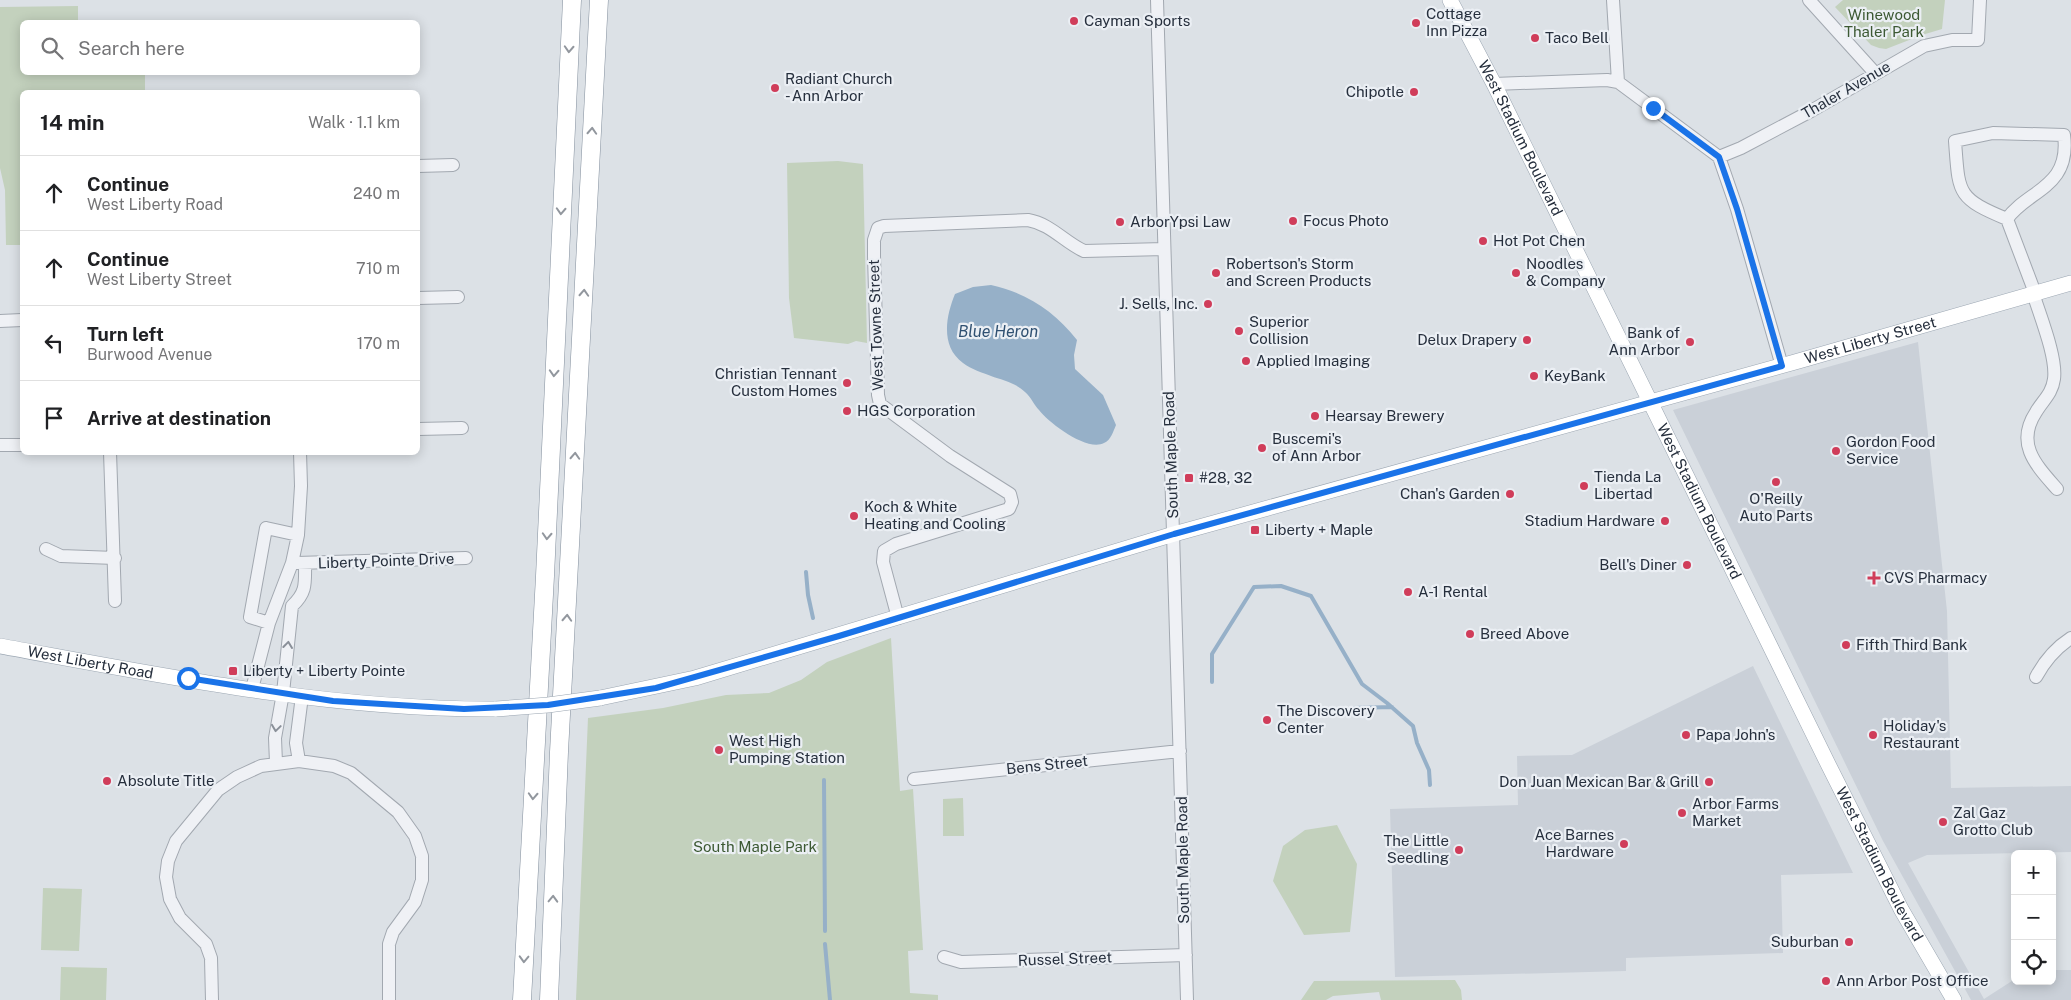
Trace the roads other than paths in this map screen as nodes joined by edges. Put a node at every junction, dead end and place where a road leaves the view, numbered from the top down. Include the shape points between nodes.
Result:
1 (572, 0) edge
2 (599, 0) edge
3 (1157, 0) edge
4 (1450, 0) edge
5 (1613, 0) edge
6 (1809, 0) edge
7 (1980, 0) edge
8 (1875, 73) junction
9 (1618, 82) junction
10 (1494, 84) junction
11 (1719, 157) junction
12 (452, 165) dead end
13 (420, 166) edge
14 (2007, 219) junction
15 (1164, 249) junction
16 (2071, 283) edge
17 (2034, 293) junction
18 (458, 297) dead end
19 (420, 298) edge
20 (0, 320) edge
21 (20, 320) edge
22 (1782, 366) junction
23 (1649, 402) junction
24 (462, 428) dead end
25 (420, 429) edge
26 (0, 445) edge
27 (20, 445) edge
28 (110, 455) edge
29 (300, 455) edge
30 (2057, 490) dead end
31 (1174, 534) junction
32 (298, 535) junction
33 (46, 549) dead end
34 (115, 558) junction
35 (466, 558) dead end
36 (292, 563) junction
37 (305, 564) junction
38 (115, 601) dead end
39 (898, 618) junction
40 (269, 623) junction
41 (2071, 638) edge
42 (0, 646) edge
43 (2036, 677) dead end
44 (252, 689) junction
45 (282, 693) junction
46 (302, 696) junction
47 (600, 698) joint
48 (1180, 751) junction
49 (299, 761) junction
50 (276, 763) junction
51 (914, 779) dead end
52 (1186, 955) junction
53 (944, 957) dead end
54 (212, 1000) edge
55 (388, 1000) edge
56 (522, 1000) edge
57 (549, 1000) edge
58 (1187, 1000) edge
59 (1954, 1000) edge

1 -> 56 highway
57 -> 2 highway
3 - 15 street, South Maple Road
4 - 10 main road, West Stadium Boulevard
5 - 9 street
6 - 8 street
7 - 8 street, Thaler Avenue via 1978,40 1952,40 1924,46
8 - 11 street, Thaler Avenue via 1811,111
9 - 10 street
9 - 11 street
10 - 23 main road, West Stadium Boulevard
11 - 22 street
12 - 13 street
14 - 14 street via 1979,208 1965,196 1958,180 1955,141 1993,132 2064,135 2068,157 2064,173
14 - 17 street
15 - 31 street, South Maple Road
15 - 39 street, West Towne Street via 1084,251 1049,226 1028,220 878,228 874,248 880,404 950,456 1010,494 1012,502 1009,509 896,544 884,551 883,562
16 - 17 main road, West Liberty Street
17 - 22 main road, West Liberty Street
17 - 30 street via 2054,362 2054,379 2050,394 2027,429 2027,445 2034,463
18 - 19 street
20 - 21 street
22 - 23 main road, West Liberty Street
23 - 31 main road, West Liberty Street
23 - 59 main road, West Stadium Boulevard via 1901,909
24 - 25 street
26 - 27 street
28 - 34 street
29 - 32 street
31 - 39 main road, West Liberty Street
31 - 48 street, South Maple Road
32 - 36 street
32 - 40 street via 266,528 250,617
33 - 34 street via 61,556
34 - 38 street
35 - 37 street, Liberty Pointe Drive
36 - 37 street, Liberty Pointe Drive
36 - 40 street
45 -> 37 street, Liberty Pointe Drive via 292,606 302,597
39 - 47 main road, West Liberty Street via 695,678
40 - 44 street
41 - 43 street
42 - 44 main road, West Liberty Road
44 - 45 main road, West Liberty Road
45 - 46 main road, West Liberty Road
45 -> 50 street, Liberty Pointe Drive via 275,738
46 - 47 main road, West Liberty Road, bridge via 377,704 496,709
46 - 49 street via 296,743
48 - 51 street, Bens Street
48 - 52 street, South Maple Road
49 - 50 street
49 - 55 street via 334,766 351,773 398,812 415,836 422,856 422,880 415,902 388,944
50 - 54 street via 237,776 218,790 176,841 168,861 166,877 170,899 180,918 206,944 211,958
52 - 53 street, Russel Street via 961,962
52 - 58 street, South Maple Road

